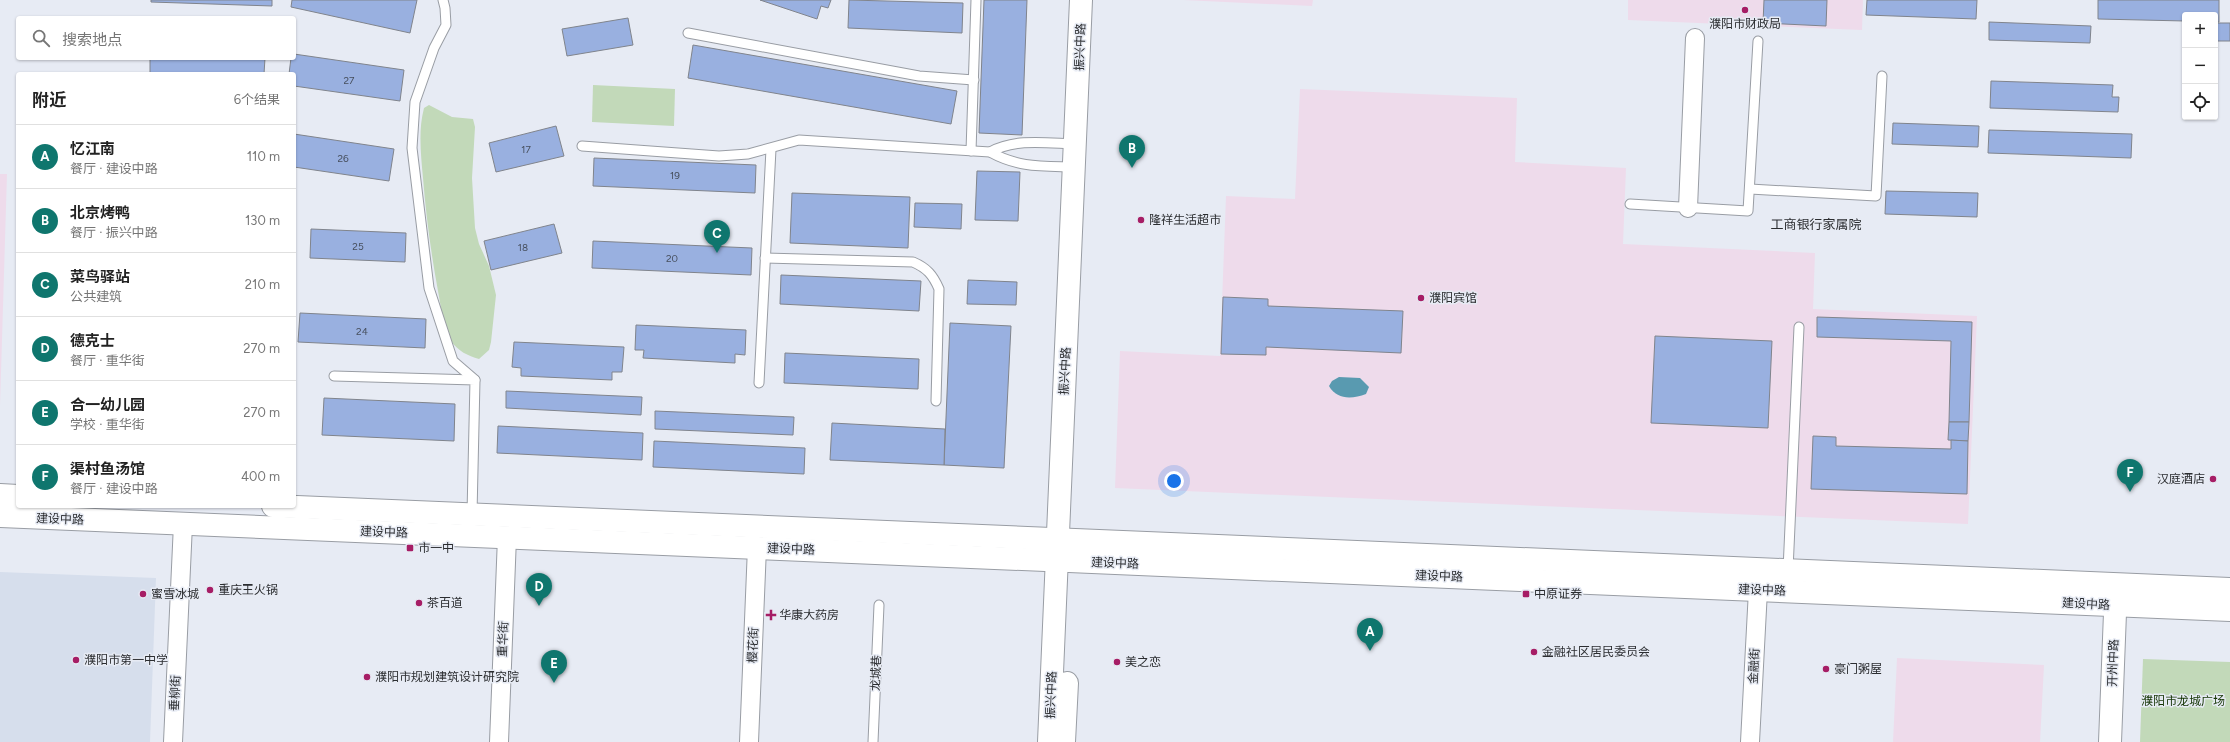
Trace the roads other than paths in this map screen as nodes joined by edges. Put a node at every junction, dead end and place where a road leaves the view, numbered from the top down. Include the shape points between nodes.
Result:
1 (442, 0) edge
2 (976, 0) edge
3 (1081, 0) edge
4 (1096, 0) edge
5 (688, 33) dead end
6 (1695, 38) dead end
7 (1758, 42) dead end
8 (1882, 76) dead end
9 (974, 80) junction
10 (1076, 144) junction
11 (582, 146) dead end
12 (771, 149) junction
13 (971, 151) junction
14 (990, 152) junction
15 (1074, 167) junction
16 (1750, 189) junction
17 (1630, 204) dead end
18 (1688, 208) junction
19 (765, 258) junction
20 (1799, 327) dead end
21 (334, 376) dead end
22 (475, 380) junction
23 (759, 383) dead end
24 (936, 401) dead end
25 (0, 495) edge
26 (16, 496) edge
27 (296, 507) edge
28 (472, 514) junction
29 (0, 516) edge
30 (184, 524) junction
31 (507, 537) junction
32 (757, 547) junction
33 (1065, 550) junction
34 (1788, 570) junction
35 (2117, 584) junction
36 (2230, 589) edge
37 (1758, 590) junction
38 (879, 604) dead end
39 (2116, 605) junction
40 (2230, 610) edge
41 (173, 742) edge
42 (499, 742) edge
43 (749, 742) edge
44 (873, 742) edge
45 (1049, 742) edge
46 (1064, 742) edge
47 (1750, 742) edge
48 (2110, 742) edge

1 - 22 lane via 446,25 434,48 415,102 412,148 429,288 453,360
2 - 9 lane
3 - 10 main road, 振兴中路
4 - 33 main road, 振兴中路
5 - 9 lane via 919,76
6 - 18 street
7 - 16 lane
8 - 16 lane via 1876,196
9 - 13 lane
10 - 14 lane via 1014,143
10 - 15 main road, 振兴中路
11 - 12 lane via 719,156
12 - 13 lane via 799,140
12 - 19 lane
13 - 14 lane
14 - 15 lane via 1005,160 1027,166
15 - 33 main road, 振兴中路
16 - 18 lane via 1748,211
17 - 18 lane
19 - 23 lane
19 - 24 lane via 913,262 926,268 935,278 939,289
20 - 34 lane
21 - 22 lane
22 - 28 lane
25 - 26 main road
27 - 28 main road, 建设中路
28 - 33 main road, 建设中路
29 - 30 main road, 建设中路
30 - 31 main road, 建设中路
30 - 41 street, 垂柳街
31 - 32 main road, 建设中路
31 - 42 street, 重华街
32 - 33 main road, 建设中路
32 - 43 street, 樱花街
33 - 34 main road, 建设中路
33 - 37 main road, 建设中路
33 - 45 main road, 振兴中路
33 - 46 main road, 振兴中路
34 - 35 main road, 建设中路
35 - 36 main road, 建设中路
35 - 39 main road, 开州中路
37 - 39 main road, 建设中路
37 - 47 street, 金融街
38 - 44 lane, 龙城巷
39 - 40 main road, 建设中路
39 - 48 main road, 开州中路

